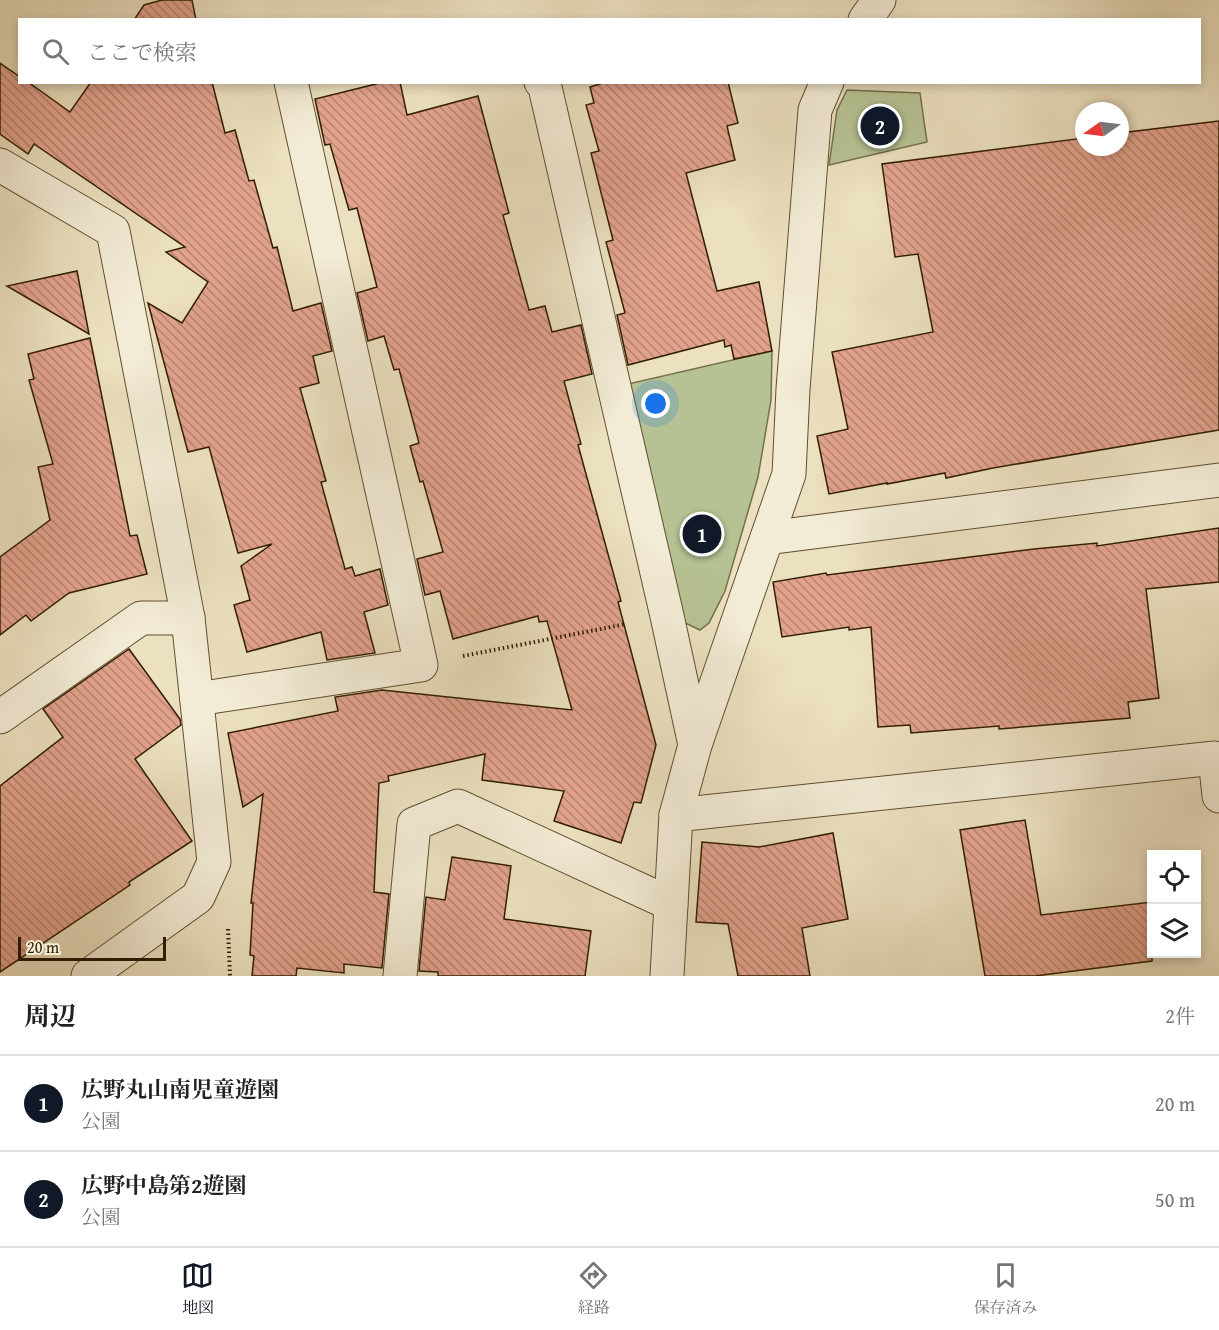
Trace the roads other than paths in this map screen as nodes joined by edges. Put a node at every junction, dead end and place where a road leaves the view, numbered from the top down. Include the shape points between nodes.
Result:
1 (879, 0) edge
2 (866, 18) edge
3 (291, 84) edge
4 (544, 84) edge
5 (826, 84) edge
6 (0, 165) edge
7 (1219, 480) edge
8 (767, 538) junction
9 (188, 618) junction
10 (197, 699) junction
11 (0, 717) edge
12 (695, 745) junction
13 (1219, 796) edge
14 (676, 815) junction
15 (671, 904) junction
16 (88, 976) edge
17 (400, 976) edge
18 (667, 976) edge

1 - 2 street
3 - 10 street via 421,665
4 - 12 street
5 - 8 street via 815,110 789,474
6 - 9 street via 113,231
7 - 8 street
8 - 12 street
9 - 10 street
9 - 11 street via 141,618
10 - 16 street via 214,862 198,897
12 - 14 street
13 - 14 street via 1215,758
14 - 15 street
15 - 17 street via 458,806 414,824
15 - 18 street

